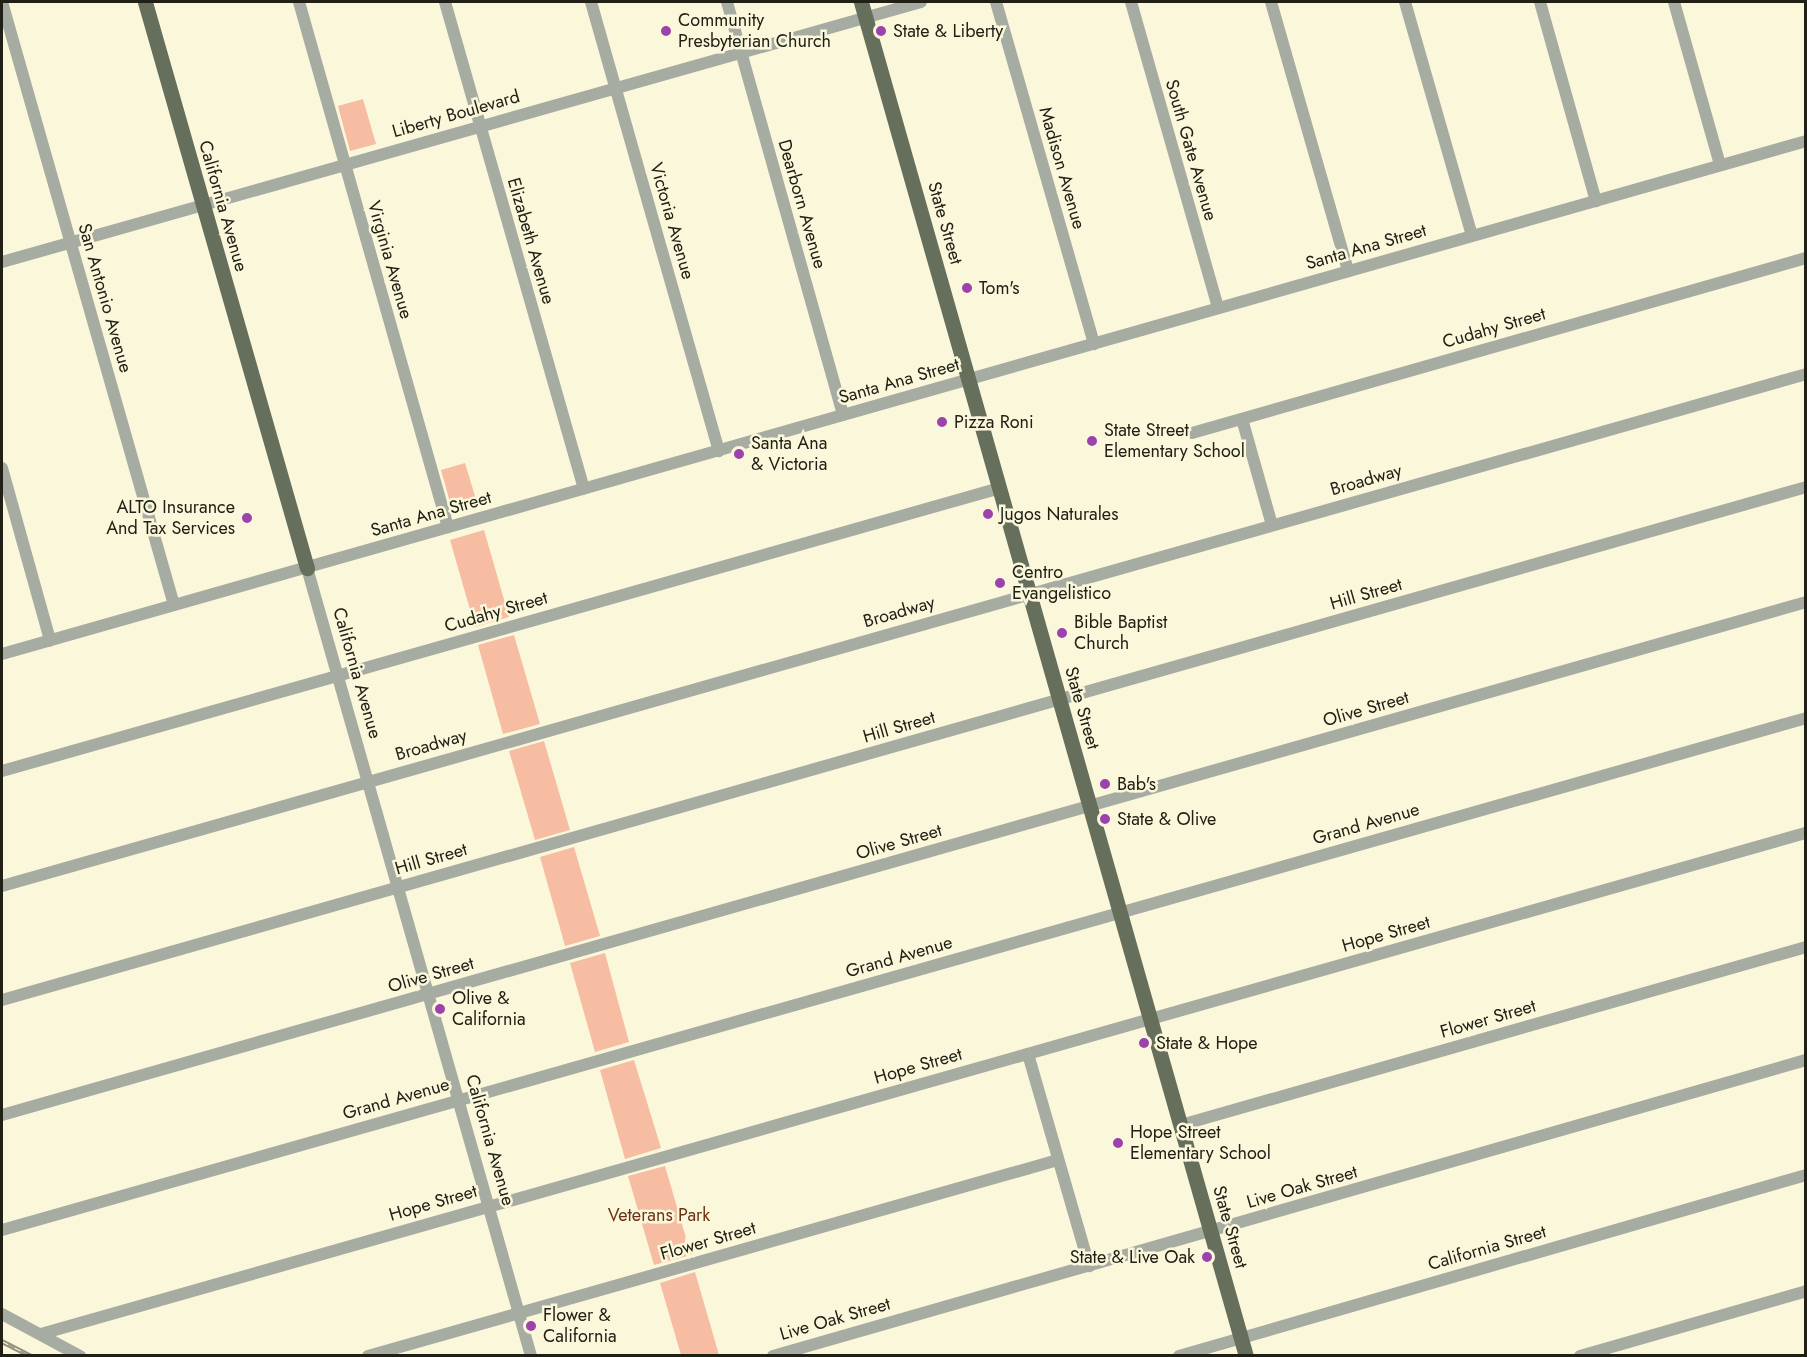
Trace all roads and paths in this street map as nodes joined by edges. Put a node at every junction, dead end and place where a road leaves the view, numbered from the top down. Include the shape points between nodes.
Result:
1 (2, 2) edge
2 (145, 2) edge
3 (299, 2) edge
4 (445, 2) edge
5 (591, 2) edge
6 (727, 2) edge
7 (861, 2) edge
8 (921, 2) edge
9 (996, 2) edge
10 (1131, 2) edge
11 (1271, 2) edge
12 (1405, 2) edge
13 (1540, 2) edge
14 (1674, 2) edge
15 (866, 18) junction
16 (741, 53) junction
17 (615, 88) junction
18 (481, 126) junction
19 (1806, 141) edge
20 (345, 165) junction
21 (1720, 165) junction
22 (1596, 201) junction
23 (203, 205) junction
24 (1472, 236) junction
25 (71, 242) junction
26 (1806, 258) edge
27 (2, 262) edge
28 (1348, 271) junction
29 (1218, 308) junction
30 (1094, 344) junction
31 (1806, 374) edge
32 (969, 380) junction
33 (843, 415) junction
34 (1242, 419) junction
35 (1192, 433) dead end
36 (719, 451) junction
37 (2, 468) edge
38 (1806, 487) edge
39 (1000, 488) junction
40 (584, 489) junction
41 (1272, 525) junction
42 (448, 527) junction
43 (307, 568) junction
44 (1030, 594) junction
45 (1806, 602) edge
46 (174, 605) junction
47 (50, 640) junction
48 (2, 654) edge
49 (338, 676) junction
50 (1060, 701) junction
51 (1806, 718) edge
52 (2, 771) edge
53 (368, 782) junction
54 (1090, 806) junction
55 (1806, 833) edge
56 (2, 886) edge
57 (398, 888) junction
58 (1120, 913) junction
59 (1806, 947) edge
60 (428, 994) junction
61 (2, 1000) edge
62 (1150, 1019) junction
63 (1028, 1054) junction
64 (1806, 1060) edge
65 (458, 1100) junction
66 (2, 1115) edge
67 (1180, 1125) junction
68 (1058, 1160) junction
69 (1806, 1175) edge
70 (489, 1206) junction
71 (2, 1230) edge
72 (1211, 1231) junction
73 (1089, 1266) junction
74 (1806, 1291) edge
75 (519, 1313) junction
76 (2, 1314) edge
77 (41, 1334) junction
78 (1241, 1338) junction
79 (80, 1356) edge
80 (368, 1356) edge
81 (531, 1356) edge
82 (773, 1356) edge
83 (1179, 1356) edge
84 (1246, 1356) edge
85 (1580, 1356) edge

1 - 25 street, San Antonio Avenue
2 - 23 main road, California Avenue
3 - 20 street, Virginia Avenue
4 - 18 street, Elizabeth Avenue
5 - 17 street, Victoria Avenue
6 - 16 street, Dearborn Avenue
7 - 15 main road, State Street
8 - 15 street, Liberty Boulevard
9 - 30 street, Madison Avenue
10 - 29 street, South Gate Avenue
11 - 28 street
12 - 24 street
13 - 22 street
14 - 21 street
15 - 16 street, Liberty Boulevard
15 - 32 main road, State Street
16 - 17 street, Liberty Boulevard
16 - 33 street, Dearborn Avenue
17 - 18 street, Liberty Boulevard
17 - 36 street, Victoria Avenue
18 - 20 street, Liberty Boulevard
18 - 40 street, Elizabeth Avenue
19 - 21 street, Santa Ana Street
20 - 23 street, Liberty Boulevard
20 - 42 street, Virginia Avenue
21 - 22 street, Santa Ana Street
22 - 24 street, Santa Ana Street
23 - 25 street, Liberty Boulevard
23 - 43 main road, California Avenue
24 - 28 street, Santa Ana Street
25 - 27 street, Liberty Boulevard
25 - 46 street, San Antonio Avenue
26 - 34 street, Cudahy Street
28 - 29 street, Santa Ana Street
29 - 30 street, Santa Ana Street
30 - 32 street, Santa Ana Street
31 - 41 street, Broadway
32 - 33 street, Santa Ana Street
32 - 39 main road, State Street
33 - 36 street, Santa Ana Street
34 - 35 street, Cudahy Street
34 - 41 street
36 - 40 street, Santa Ana Street
37 - 47 street
38 - 50 street, Hill Street
39 - 44 main road, State Street
39 - 49 street, Cudahy Street
40 - 42 street, Santa Ana Street
41 - 44 street, Broadway
42 - 43 street, Santa Ana Street
43 - 46 street, Santa Ana Street
43 - 49 street, California Avenue
44 - 50 main road, State Street
44 - 53 street, Broadway
45 - 54 street, Olive Street
46 - 47 street, Santa Ana Street
47 - 48 street, Santa Ana Street
49 - 52 street, Cudahy Street
49 - 53 street, California Avenue
50 - 54 main road, State Street
50 - 57 street, Hill Street
51 - 58 street, Grand Avenue
53 - 56 street, Broadway
53 - 57 street, California Avenue
54 - 58 main road, State Street
54 - 60 street, Olive Street
55 - 62 street, Hope Street
57 - 60 street, California Avenue
57 - 61 street, Hill Street
58 - 62 main road, State Street
58 - 65 street, Grand Avenue
59 - 67 street, Flower Street
60 - 65 street, California Avenue
60 - 66 street, Olive Street
62 - 63 street, Hope Street
62 - 67 main road, State Street
63 - 68 street
63 - 70 street, Hope Street
64 - 72 street, Live Oak Street
65 - 70 street, California Avenue
65 - 71 street, Grand Avenue
67 - 72 main road, State Street
68 - 73 street
68 - 75 street, Flower Street
69 - 78 street, California Street
70 - 75 street, California Avenue
70 - 77 street, Hope Street
72 - 73 street, Live Oak Street
72 - 78 main road, State Street
73 - 82 street, Live Oak Street
74 - 85 street
75 - 80 street, Flower Street
75 - 81 street, California Avenue
76 - 77 street
77 - 79 street
78 - 83 street, California Street
78 - 84 main road, State Street

